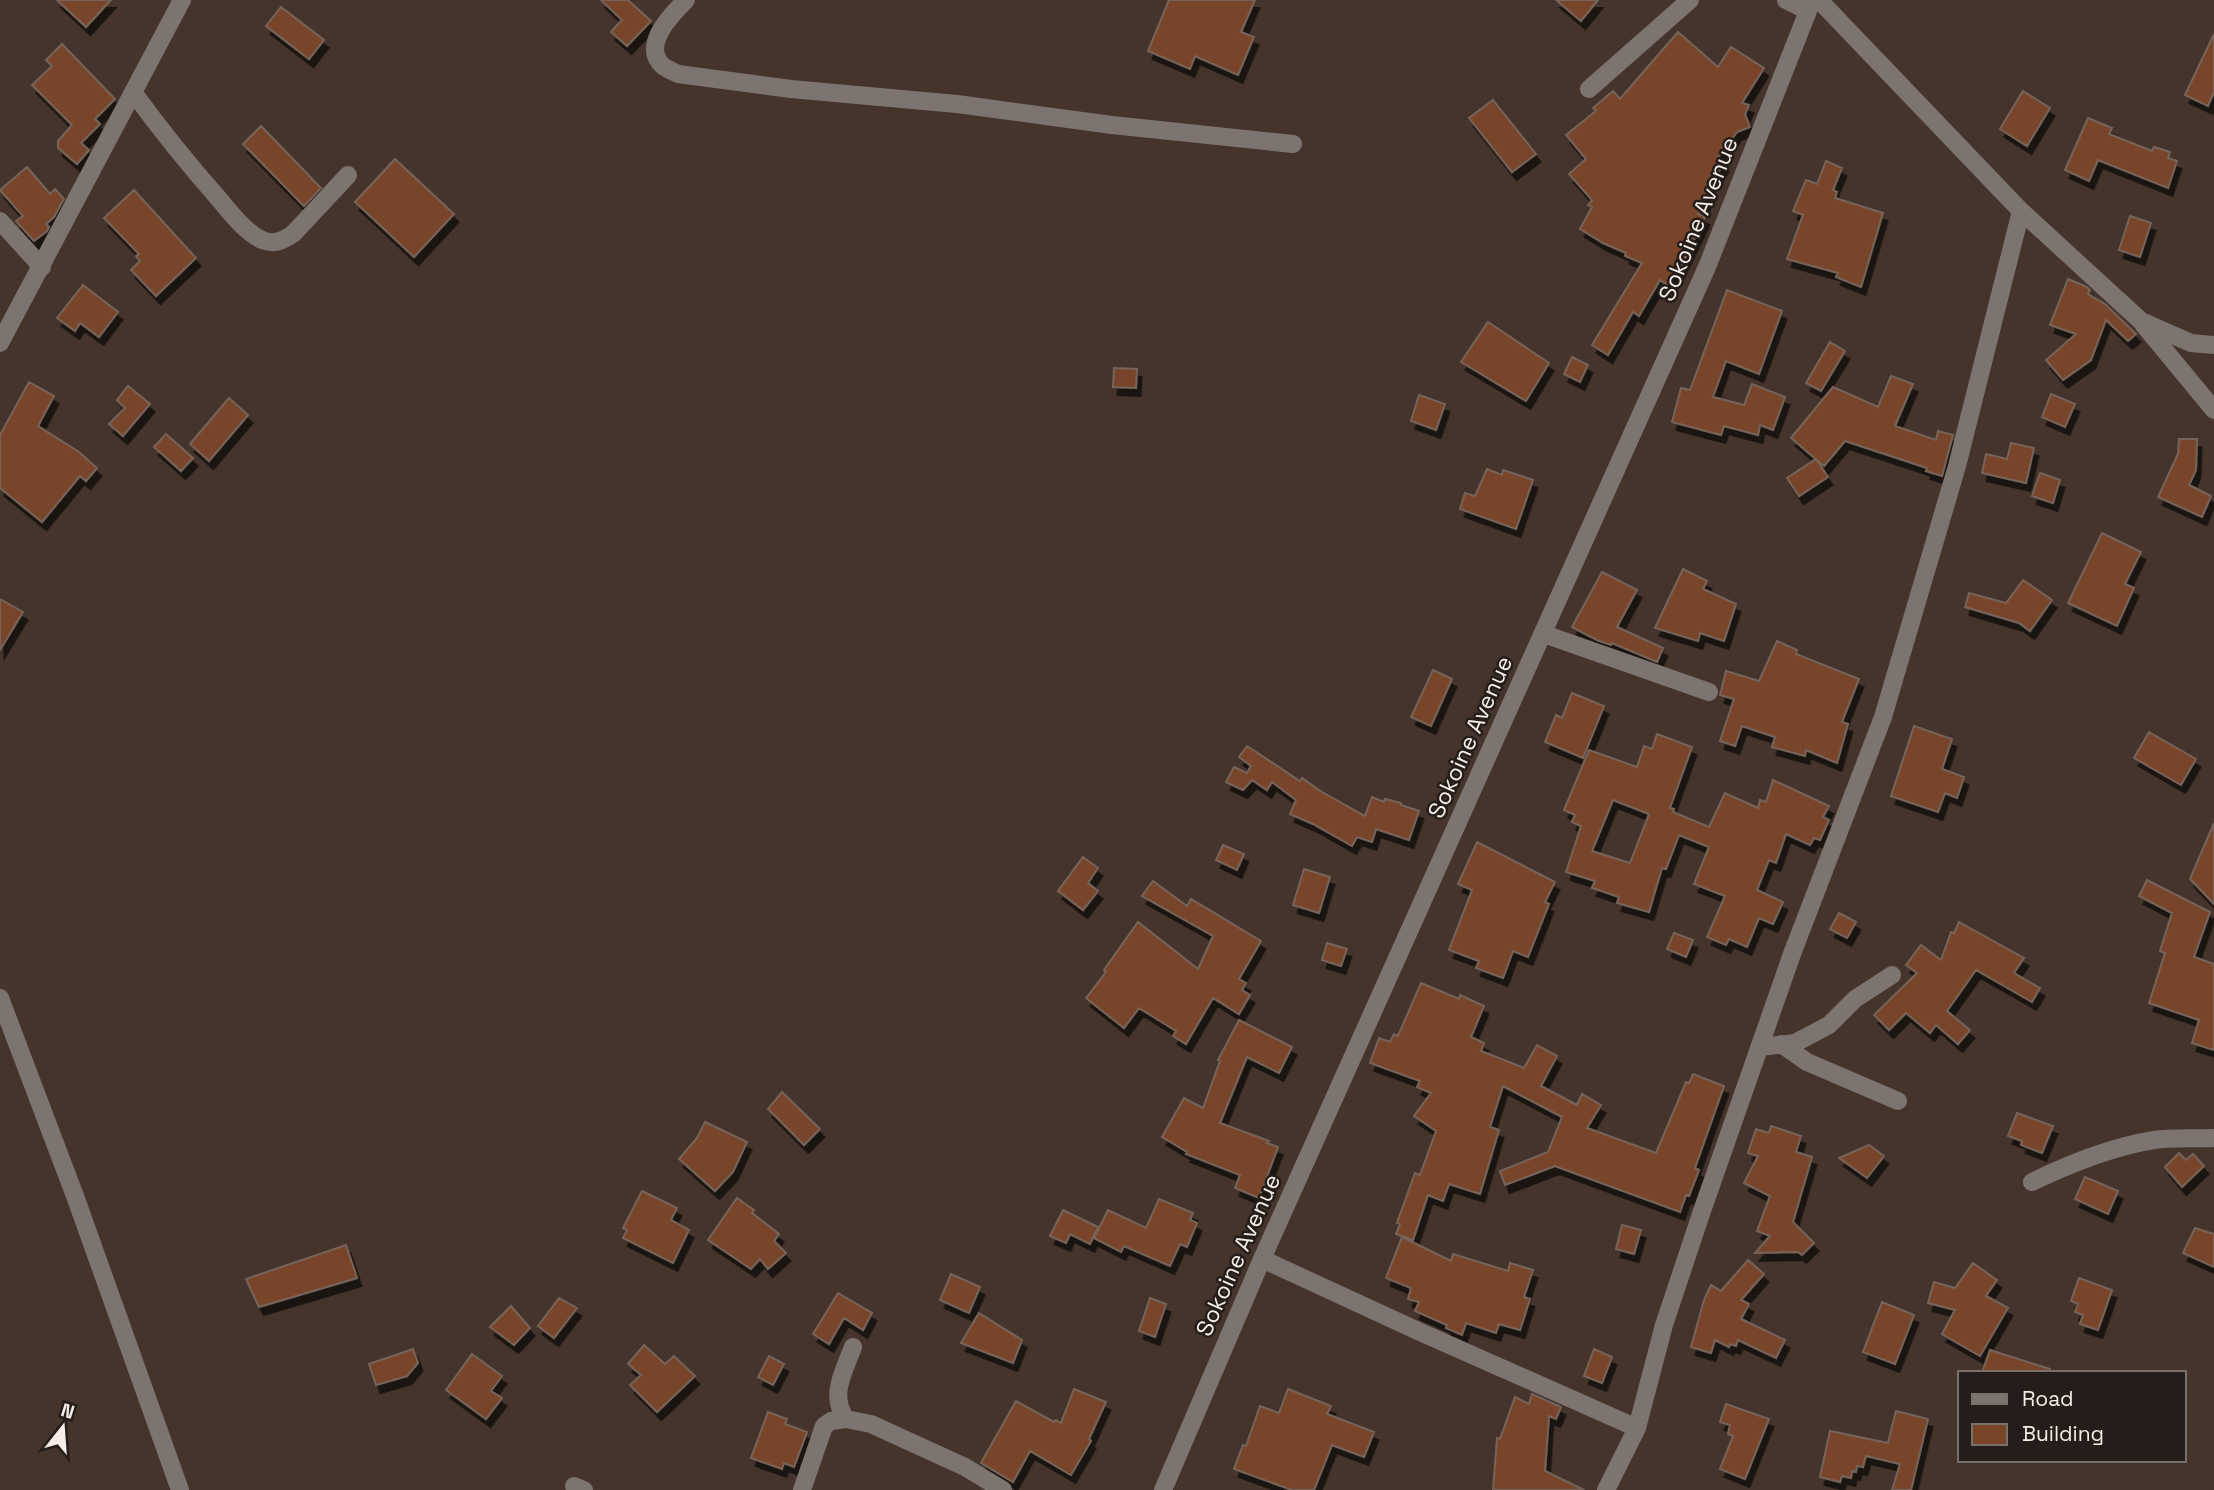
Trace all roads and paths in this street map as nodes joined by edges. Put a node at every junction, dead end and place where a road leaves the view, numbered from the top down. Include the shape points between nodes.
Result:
1 (182, 0) edge
2 (686, 0) edge
3 (1690, 0) edge
4 (1786, 0) edge
5 (1811, 4) edge
6 (1588, 89) dead end
7 (133, 92) junction
8 (1293, 144) dead end
9 (348, 174) dead end
10 (2021, 211) junction
11 (0, 221) edge
12 (42, 267) junction
13 (2141, 321) junction
14 (0, 344) edge
15 (2214, 345) edge
16 (2214, 410) edge
17 (1544, 634) junction
18 (1709, 692) dead end
19 (1892, 975) dead end
20 (0, 998) edge
21 (1781, 1044) junction
22 (1760, 1046) junction
23 (1898, 1101) dead end
24 (2214, 1138) edge
25 (2032, 1182) dead end
26 (1262, 1259) junction
27 (853, 1348) dead end
28 (846, 1419) junction
29 (1637, 1428) junction
30 (180, 1490) edge
31 (802, 1490) edge
32 (1003, 1490) edge
33 (1163, 1490) edge
34 (1606, 1490) edge

1 - 7 street
2 - 8 street via 668,18 656,53 662,65 678,74
3 - 6 street
4 - 5 street
5 - 10 street
5 - 17 street, Sokoine Avenue via 1707,267
7 - 9 street via 237,220 261,239 273,243 293,234
7 - 12 street
10 - 13 street
10 - 22 street via 1957,466 1883,717
11 - 12 street
12 - 14 street
13 - 15 street via 2191,343
13 - 16 street
17 - 18 street
17 - 26 street, Sokoine Avenue
19 - 21 street via 1855,999 1829,1025 1795,1043
20 - 30 street
21 - 22 street
21 - 23 street via 1807,1062
22 - 29 street via 1664,1325
24 - 25 street via 2155,1140 2108,1151
26 - 29 street
26 - 33 street, Sokoine Avenue
27 - 28 street via 837,1394
28 - 31 street via 824,1426
28 - 32 street via 883,1430 965,1467
29 - 34 street

